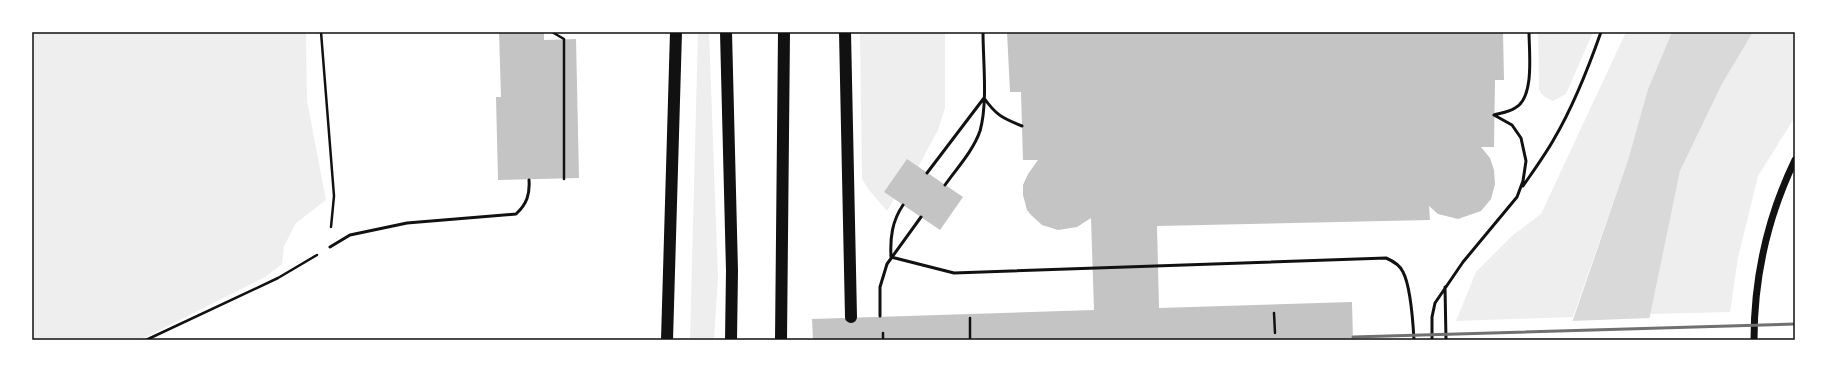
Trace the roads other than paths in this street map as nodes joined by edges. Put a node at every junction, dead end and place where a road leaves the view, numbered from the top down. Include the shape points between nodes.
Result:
1 (676, 32) edge
2 (726, 32) edge
3 (784, 32) edge
4 (845, 32) edge
5 (983, 32) edge
6 (1529, 32) edge
7 (1601, 32) edge
8 (984, 98) junction
9 (1022, 126) dead end
10 (1795, 160) edge
11 (927, 173) dead end
12 (529, 180) dead end
13 (944, 185) dead end
14 (1521, 189) junction
15 (903, 205) dead end
16 (921, 217) dead end
17 (330, 247) road end
18 (891, 256) junction
19 (1445, 287) junction
20 (880, 316) dead end
21 (851, 317) dead end
22 (667, 340) edge
23 (731, 340) edge
24 (781, 340) edge
25 (1414, 340) edge
26 (1432, 340) edge
27 (1446, 340) edge
28 (1754, 340) edge

1 - 22 highway
2 - 23 highway via 732,271
3 - 24 highway
4 - 21 highway
5 - 8 lane
6 - 14 lane via 1529,86 1524,99 1516,108 1494,115 1512,125 1521,138 1526,161
7 - 14 lane via 1570,110 1554,141
8 - 9 lane via 994,112
8 - 11 lane
8 - 13 lane via 976,140
10 - 28 street via 1767,238 1757,287
12 - 17 lane via 528,198 516,214 407,224 350,235
14 - 19 lane
15 - 18 lane via 892,229
16 - 18 lane
18 - 20 lane via 880,287
18 - 25 lane via 954,273 1386,258 1403,271 1406,279
19 - 26 lane via 1433,308
19 - 27 lane

